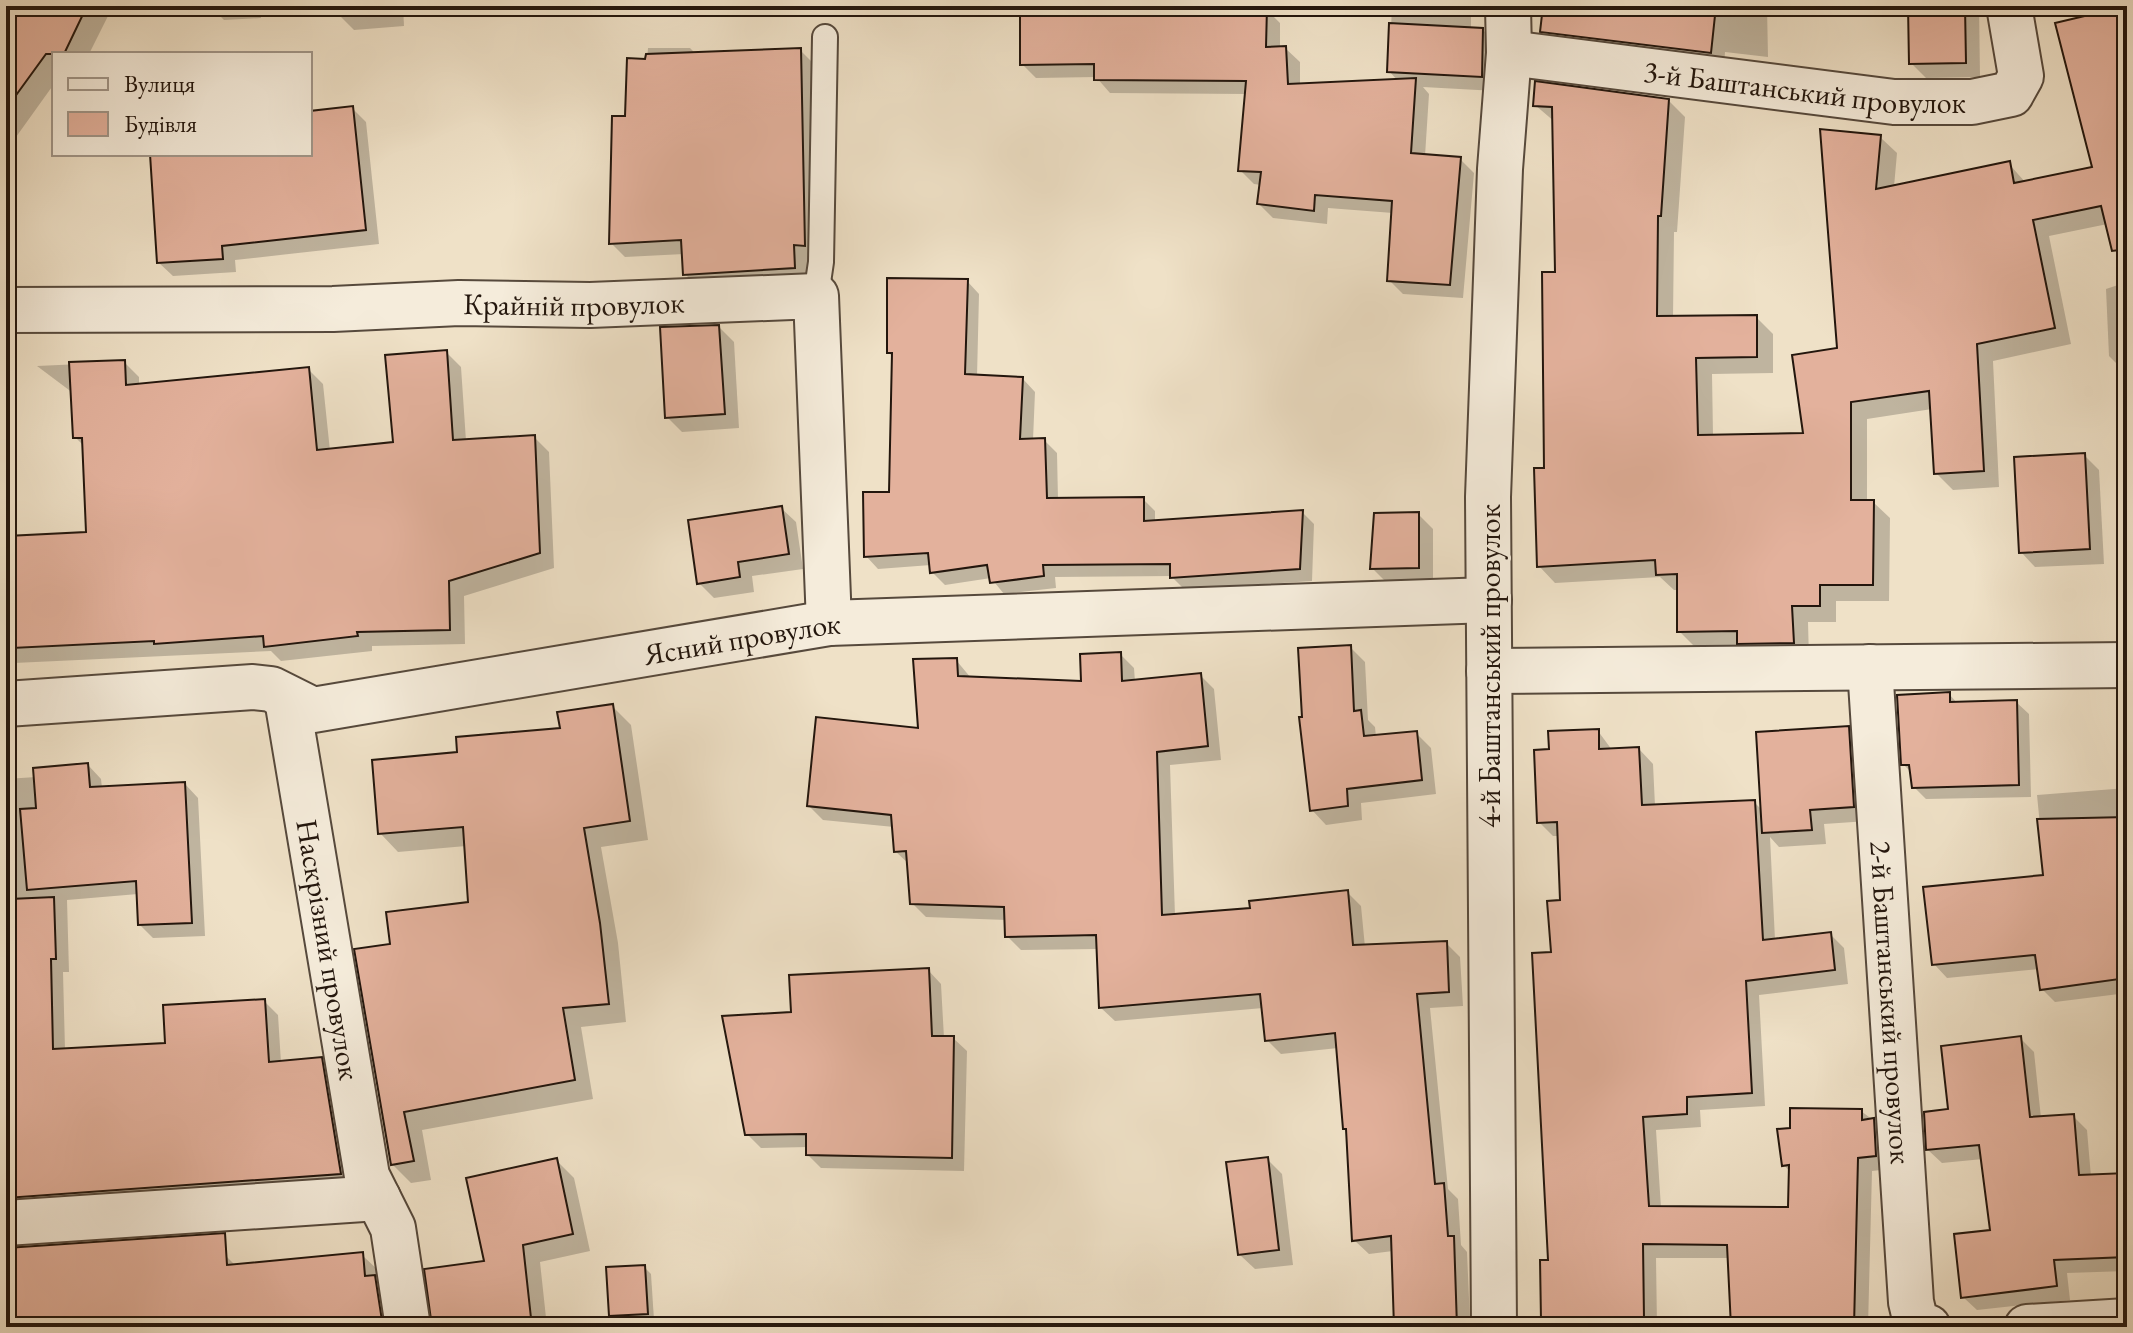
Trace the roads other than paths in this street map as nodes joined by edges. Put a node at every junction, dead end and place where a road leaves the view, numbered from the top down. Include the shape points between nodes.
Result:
1 (1508, 6) edge
2 (2009, 6) edge
3 (825, 37) dead end
4 (1509, 53) junction
5 (816, 296) junction
6 (6, 310) edge
7 (1489, 600) junction
8 (829, 623) junction
9 (2127, 665) edge
10 (1870, 667) junction
11 (1489, 671) junction
12 (287, 699) junction
13 (6, 704) edge
14 (378, 1198) junction
15 (6, 1223) edge
16 (2127, 1321) edge
17 (408, 1327) edge
18 (1494, 1327) edge
19 (1928, 1327) edge
20 (2027, 1327) edge

1 - 4 street, 4-й Баштанський провулок
2 - 4 street, 3-й Баштанський провулок via 2021,76 2011,94 1972,102 1894,102
3 - 5 lane
4 - 7 street, 4-й Баштанський провулок via 1490,437
5 - 6 street, Крайній провулок via 590,305
5 - 8 street
7 - 8 street, Ясний провулок
7 - 11 street, 4-й Баштанський провулок
8 - 12 street, Ясний провулок via 313,710
9 - 10 street
10 - 11 street
10 - 19 street, 2-й Баштанський провулок via 1911,1302 1916,1323
11 - 18 street, 4-й Баштанський провулок
12 - 13 street, Ясний провулок via 271,689 253,687
12 - 14 street, Наскрізний провулок via 367,1176
14 - 15 street
14 - 17 street, Наскрізний провулок via 393,1228
16 - 20 street

